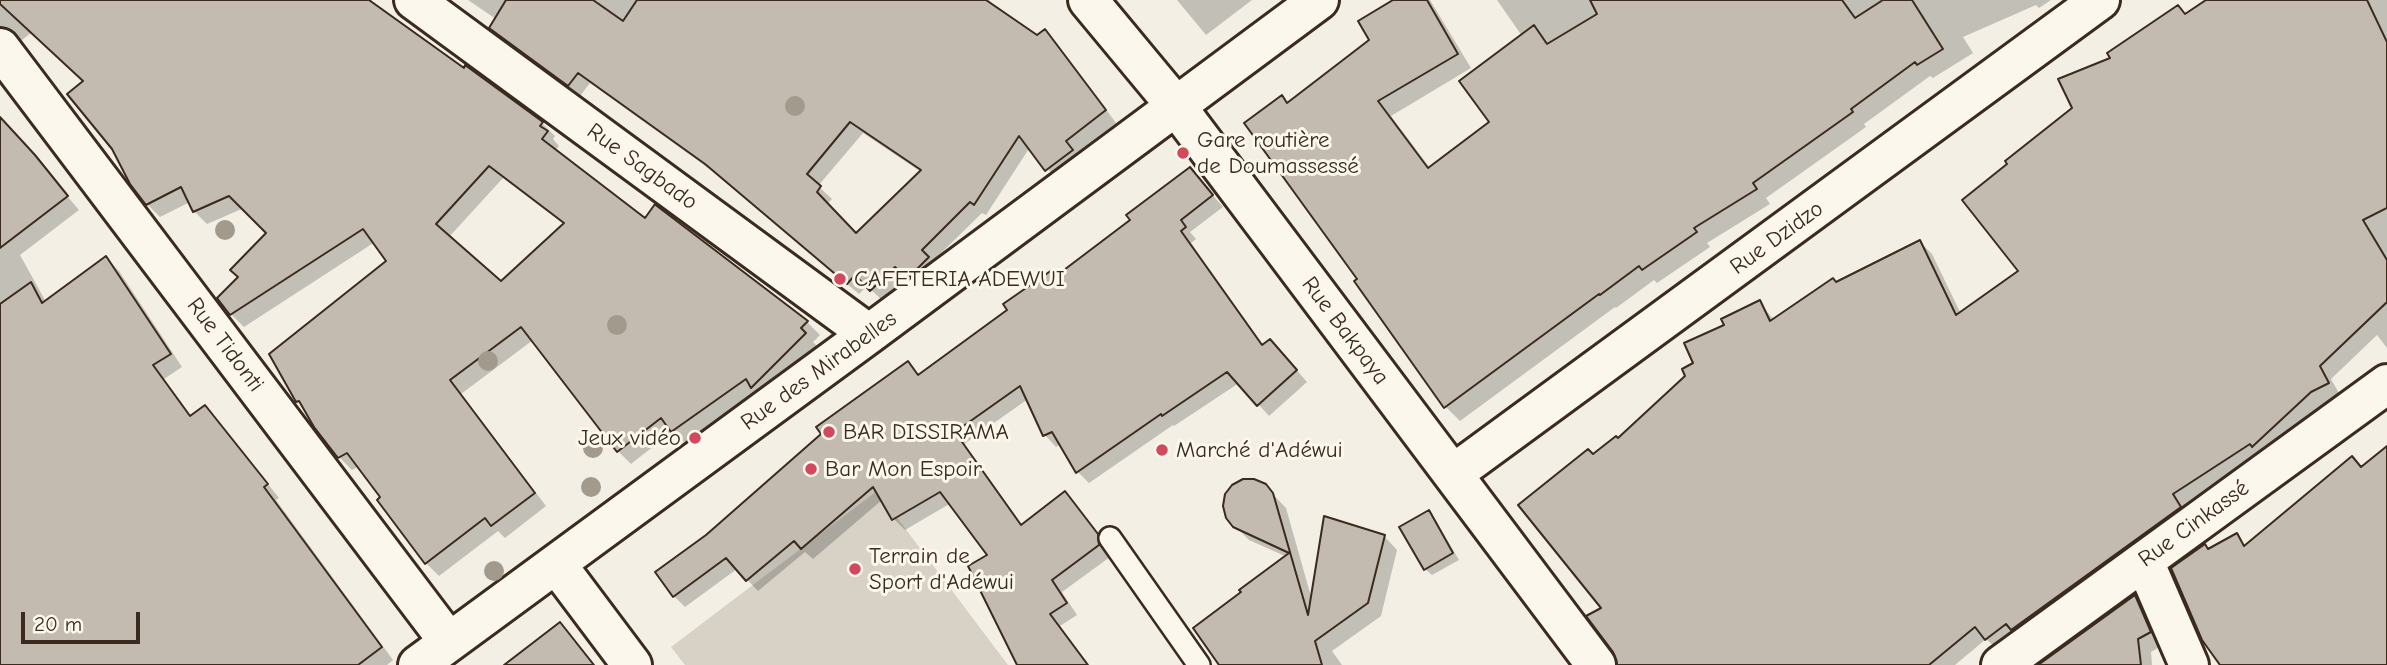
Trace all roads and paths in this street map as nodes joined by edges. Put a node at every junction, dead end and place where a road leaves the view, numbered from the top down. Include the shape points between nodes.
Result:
1 (414, 0) edge
2 (1088, 0) edge
3 (1319, 0) edge
4 (2100, 0) edge
5 (0, 48) edge
6 (1176, 106) junction
7 (870, 334) junction
8 (2387, 384) edge
9 (1453, 474) junction
10 (1110, 538) dead end
11 (2144, 561) junction
12 (557, 565) junction
13 (449, 642) junction
14 (418, 665) edge
15 (632, 665) edge
16 (1199, 665) edge
17 (1597, 665) edge
18 (2001, 665) edge
19 (2189, 665) edge

1 - 7 street, Rue Sagbado
2 - 6 street, Rue Bakpaya
3 - 6 street, Rue des Mirabelles
4 - 9 street, Rue Dzidzo
5 - 13 street, Rue Tidonti
6 - 7 street, Rue des Mirabelles
6 - 9 street, Rue Bakpaya
7 - 12 street, Rue des Mirabelles
8 - 11 street, Rue Cinkassé
9 - 17 street, Rue Bakpaya
10 - 16 lane
11 - 18 street, Rue Cinkassé
11 - 19 street
12 - 13 street, Rue des Mirabelles
12 - 15 street
13 - 14 street, Rue des Mirabelles

